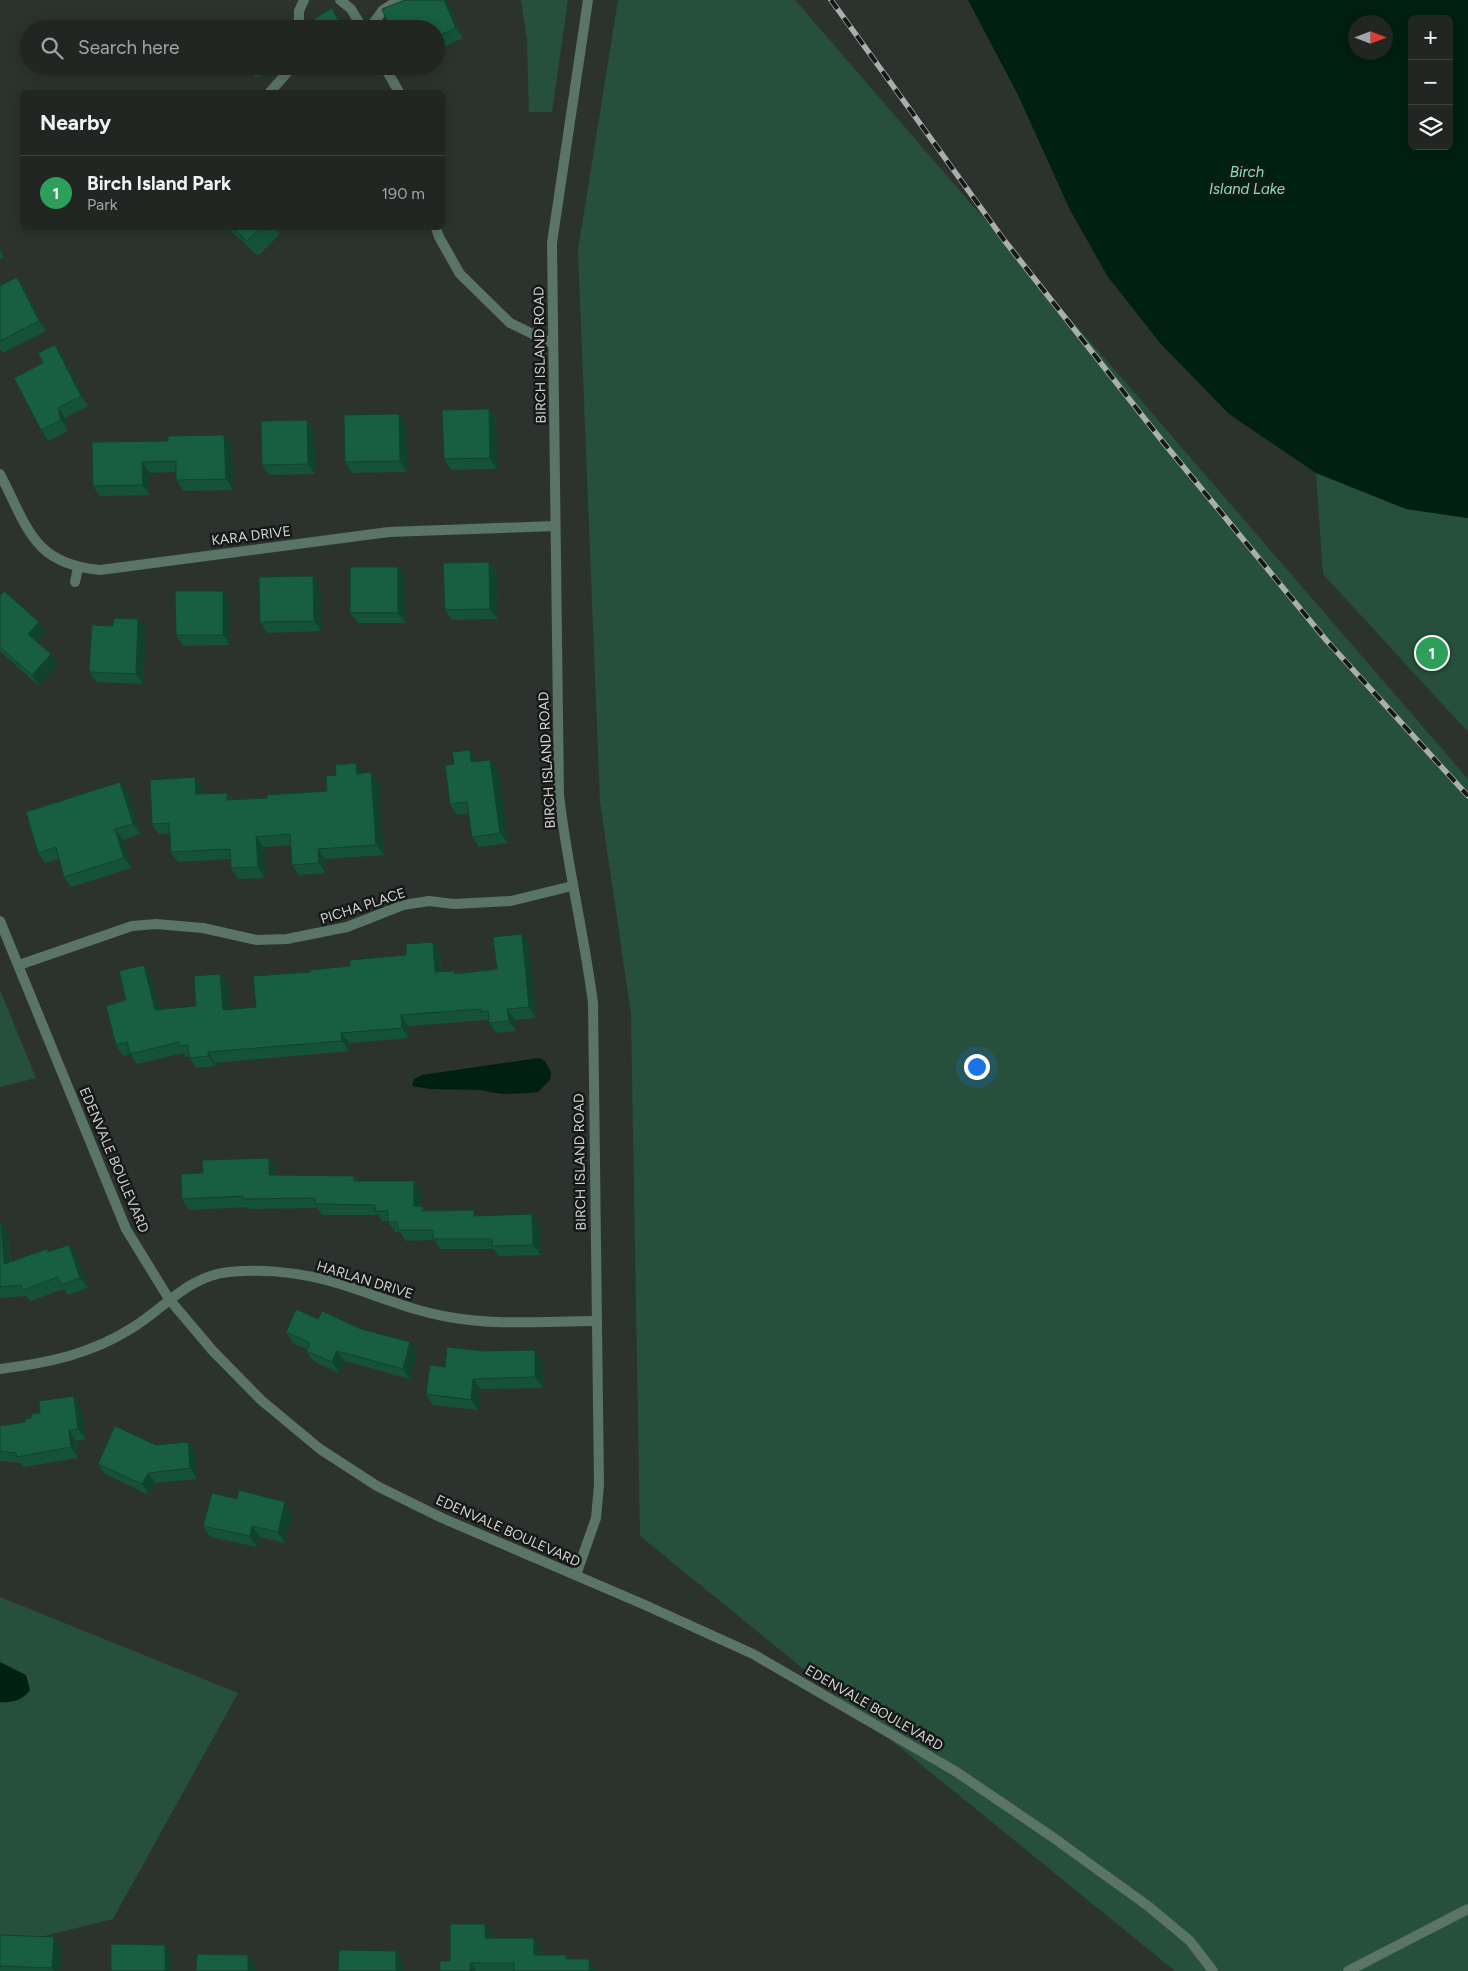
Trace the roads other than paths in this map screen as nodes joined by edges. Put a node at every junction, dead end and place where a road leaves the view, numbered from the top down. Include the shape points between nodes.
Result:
1 (304, 0) edge
2 (340, 0) edge
3 (399, 0) edge
4 (588, 0) edge
5 (300, 20) edge
6 (357, 20) edge
7 (376, 20) edge
8 (285, 75) edge
9 (389, 75) edge
10 (272, 90) edge
11 (398, 90) edge
12 (437, 230) edge
13 (553, 344) junction
14 (0, 474) edge
15 (555, 526) junction
16 (78, 568) junction
17 (75, 582) dead end
18 (572, 886) junction
19 (0, 921) edge
20 (19, 965) junction
21 (169, 1299) junction
22 (596, 1321) junction
23 (0, 1369) edge
24 (576, 1575) junction
25 (1468, 1909) edge
26 (1213, 1971) edge
27 (1348, 1971) edge

1 - 5 street
2 - 6 street via 351,9
3 - 7 street via 383,10
4 - 13 street, BIRCH ISLAND ROAD via 552,244
8 - 10 street
9 - 11 street
12 - 13 street via 460,274 510,323
13 - 15 street, BIRCH ISLAND ROAD
14 - 16 street, KARA DRIVE via 40,547 57,560
15 - 16 street, KARA DRIVE via 389,532 100,570
15 - 18 street, BIRCH ISLAND ROAD via 559,795
16 - 17 street
18 - 20 street, PICHA PLACE via 511,901 454,904 429,901 403,905 348,927 287,939 258,940 203,928 156,924 132,926
18 - 22 street, BIRCH ISLAND ROAD via 587,955 593,1003
19 - 20 street, EDENVALE BOULEVARD
20 - 21 street, EDENVALE BOULEVARD via 126,1229
21 - 22 street, HARLAN DRIVE via 191,1283 209,1276 229,1272 277,1272 325,1279 450,1318
21 - 23 street, HARLAN DRIVE via 134,1327 92,1350 46,1363
21 - 24 street, EDENVALE BOULEVARD via 212,1350 261,1400 320,1449 385,1490
22 - 24 street, BIRCH ISLAND ROAD via 599,1494 596,1518
24 - 26 street, EDENVALE BOULEVARD via 753,1654 954,1771 1148,1906 1190,1941
25 - 27 street

